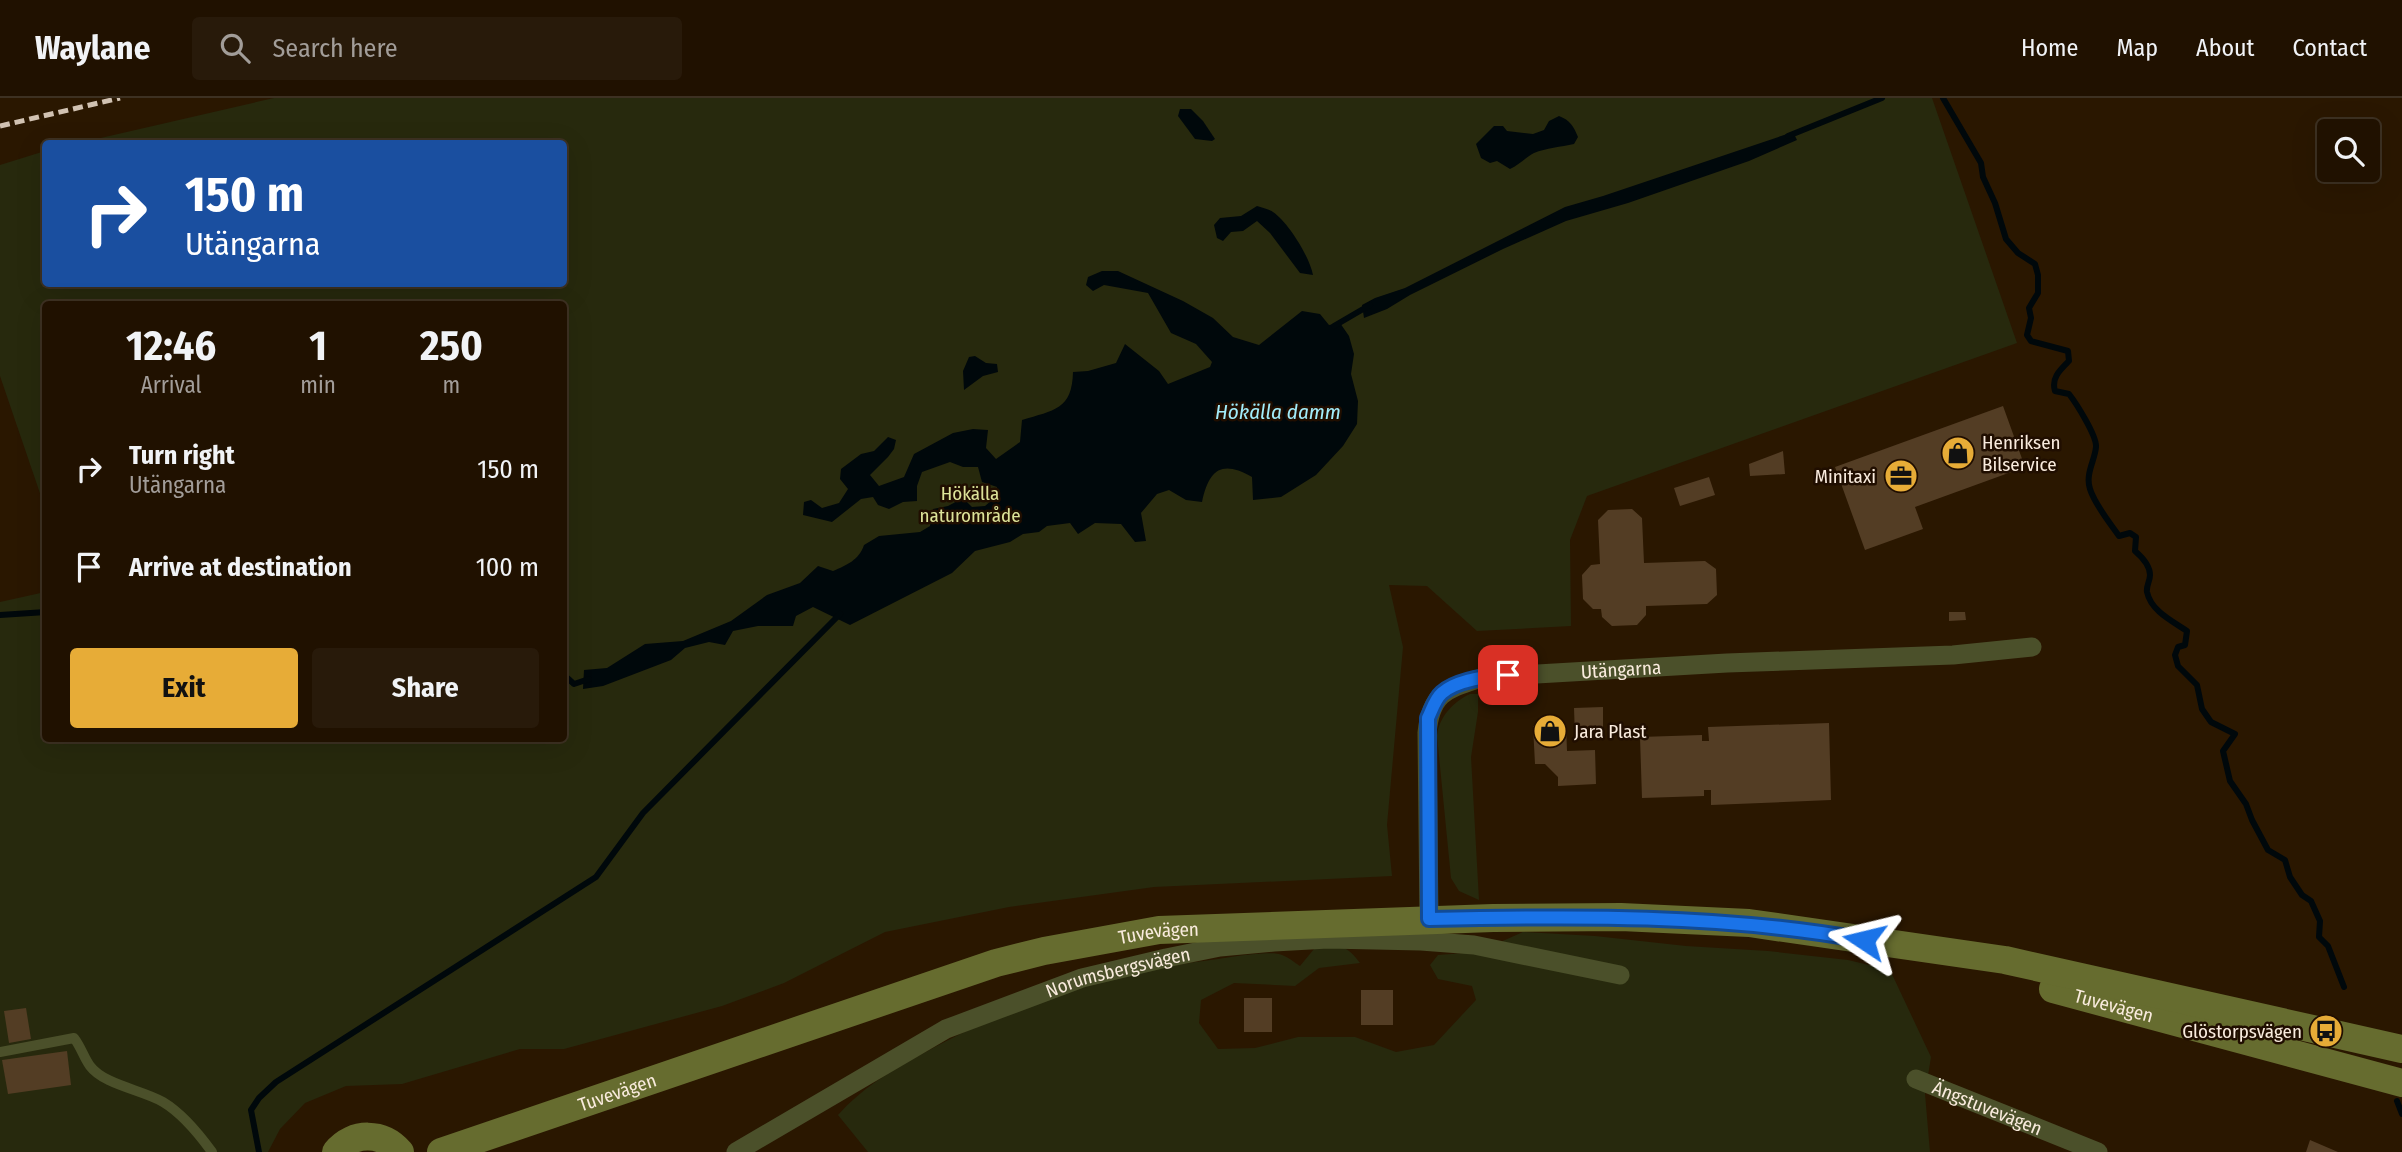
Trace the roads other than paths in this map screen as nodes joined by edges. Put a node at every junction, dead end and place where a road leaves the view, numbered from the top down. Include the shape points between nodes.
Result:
1 (2032, 647) dead end
2 (1429, 919) junction
3 (1909, 948) junction
4 (1620, 975) dead end
5 (2402, 1049) edge
6 (0, 1052) edge
7 (1916, 1079) dead end
8 (2402, 1083) edge
9 (212, 1152) edge
10 (336, 1152) edge
11 (400, 1152) edge
12 (441, 1152) edge
13 (736, 1152) edge
14 (2098, 1152) edge

1 - 2 street, Utängarna via 1953,655 1484,677 1452,687 1441,693 1428,718
2 - 3 main road, Tuvevägen via 1621,917 1749,923
2 - 12 main road, Tuvevägen via 1159,930 1044,951 996,963
3 - 5 main road, Tuvevägen via 2005,960
3 - 8 main road, Tuvevägen
4 - 13 street, Norumsbergsvägen via 1474,945 1421,941 1328,939 1220,947 1082,978 946,1029
6 - 9 lane via 74,1038 90,1067 163,1102
7 - 14 street, Ängstuvevägen
10 - 11 main road via 346,1142 366,1136 386,1140

